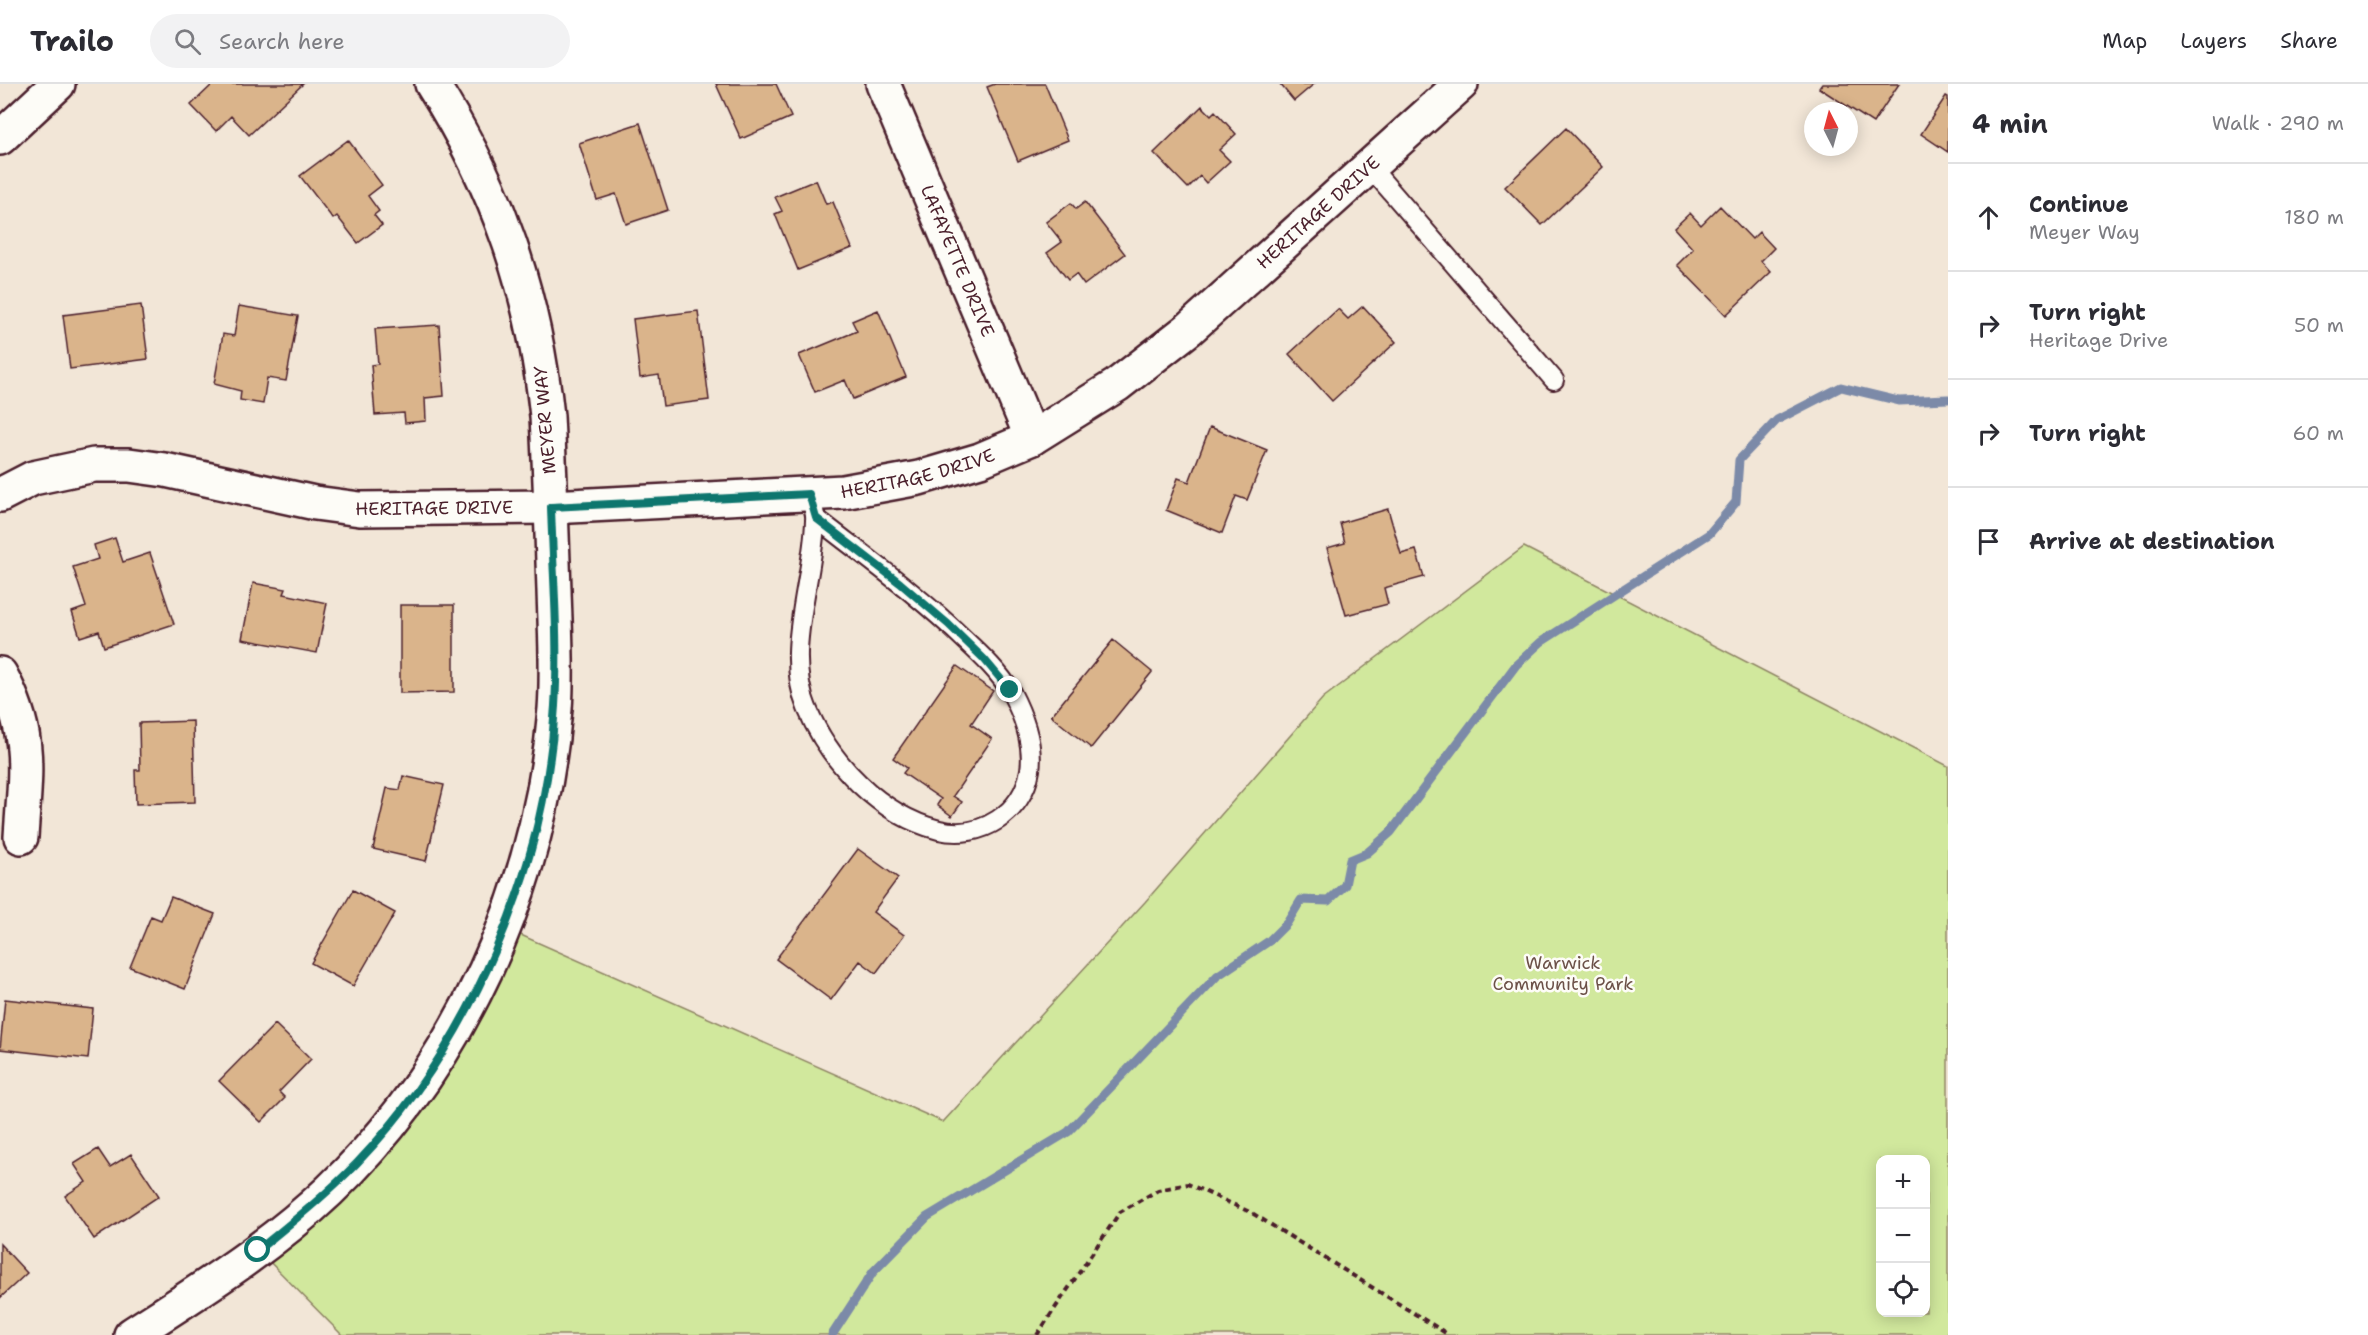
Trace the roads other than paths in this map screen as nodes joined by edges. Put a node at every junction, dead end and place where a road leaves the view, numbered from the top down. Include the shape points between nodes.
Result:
1 (58, 84) edge
2 (432, 84) edge
3 (883, 84) edge
4 (1461, 84) edge
5 (0, 138) edge
6 (1370, 167) junction
7 (1554, 380) dead end
8 (1032, 438) junction
9 (0, 495) edge
10 (812, 506) junction
11 (551, 507) junction
12 (0, 674) edge
13 (21, 837) dead end
14 (131, 1335) edge

1 - 5 street
2 - 11 street, MEYER WAY via 486,182 522,278 543,377
3 - 8 street, LAFAYETTE DRIVE
4 - 6 street, HERITAGE DRIVE
6 - 7 lane
6 - 8 street, HERITAGE DRIVE via 1190,329 1117,385
8 - 10 street, HERITAGE DRIVE via 980,460 919,478 843,492
9 - 11 street, HERITAGE DRIVE via 33,478 58,471 129,465 360,509
10 - 10 lane via 799,654 800,683 816,727 831,752 861,786 892,808 940,830 965,832 988,827 1009,811 1025,789 1030,768 1025,721 1010,690 948,624
10 - 11 street, HERITAGE DRIVE
11 - 14 street, MEYER WAY via 556,659 550,756 537,827 522,878 479,985 428,1072 351,1169 237,1266
12 - 13 street via 23,728

